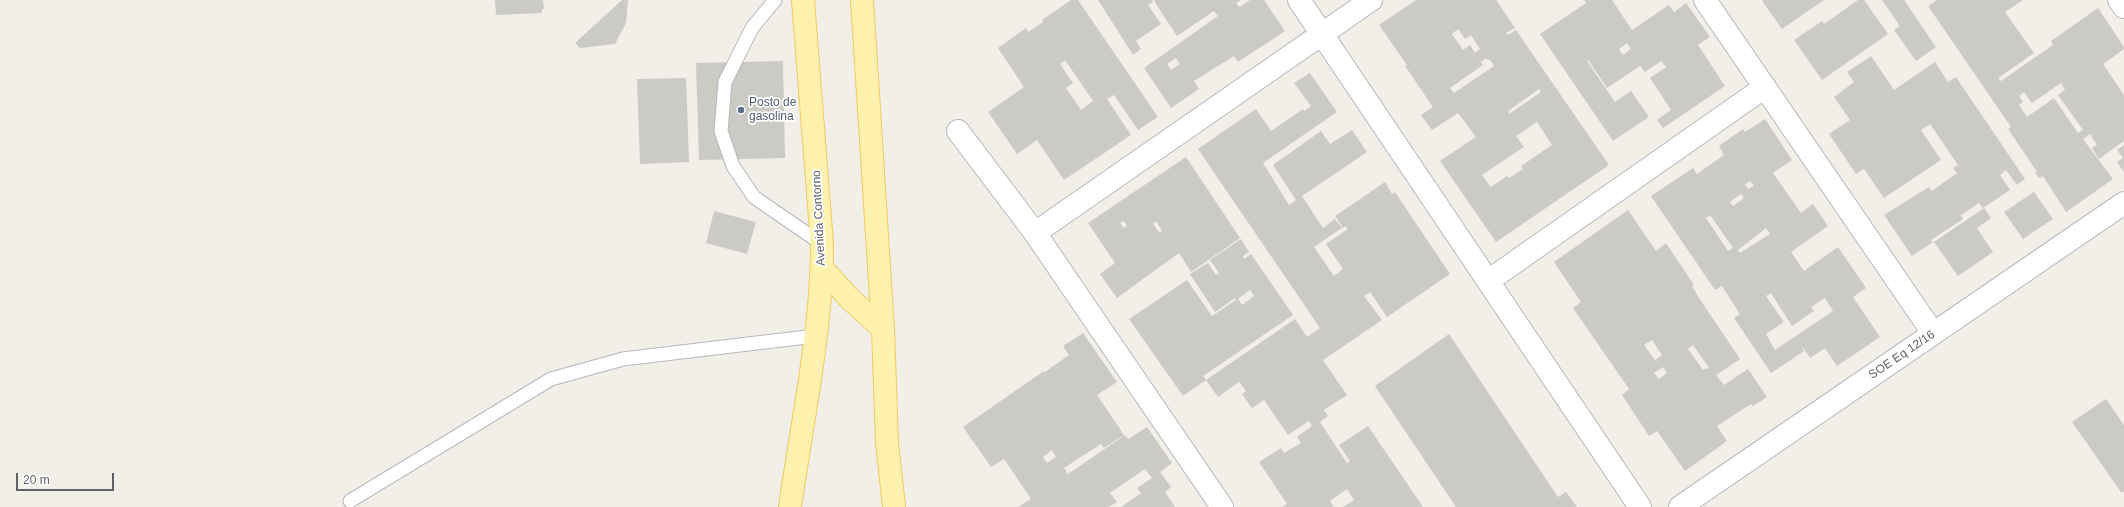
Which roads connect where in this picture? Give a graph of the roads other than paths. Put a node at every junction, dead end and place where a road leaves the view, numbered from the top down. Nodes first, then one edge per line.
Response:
1 (775, 0) edge
2 (804, 0) edge
3 (861, 0) edge
4 (1299, 0) edge
5 (1371, 0) edge
6 (1705, 0) edge
7 (2119, 0) edge
8 (2124, 7) edge
9 (1322, 32) junction
10 (1765, 87) junction
11 (958, 131) dead end
12 (2124, 203) edge
13 (1034, 233) junction
14 (822, 244) junction
15 (822, 268) junction
16 (1488, 281) junction
17 (883, 329) junction
18 (1933, 334) junction
19 (815, 336) junction
20 (350, 501) dead end
21 (790, 507) edge
22 (894, 507) edge
23 (1222, 507) edge
24 (1640, 507) edge
25 (1680, 507) edge

1 - 14 lane
2 - 14 main road, Avenida Contorno
3 - 17 main road
4 - 9 street
5 - 9 street
6 - 10 street
7 - 8 street
9 - 13 street
9 - 16 street
10 - 16 street
10 - 18 street
11 - 13 street
12 - 18 street, SOE Eq 12/16
13 - 23 street
14 - 15 main road, Avenida Contorno
15 - 17 main road
15 - 19 main road, Avenida Contorno
16 - 24 street
17 - 22 main road
18 - 25 street, SOE Eq 12/16
19 - 20 lane
19 - 21 main road, Avenida Contorno

